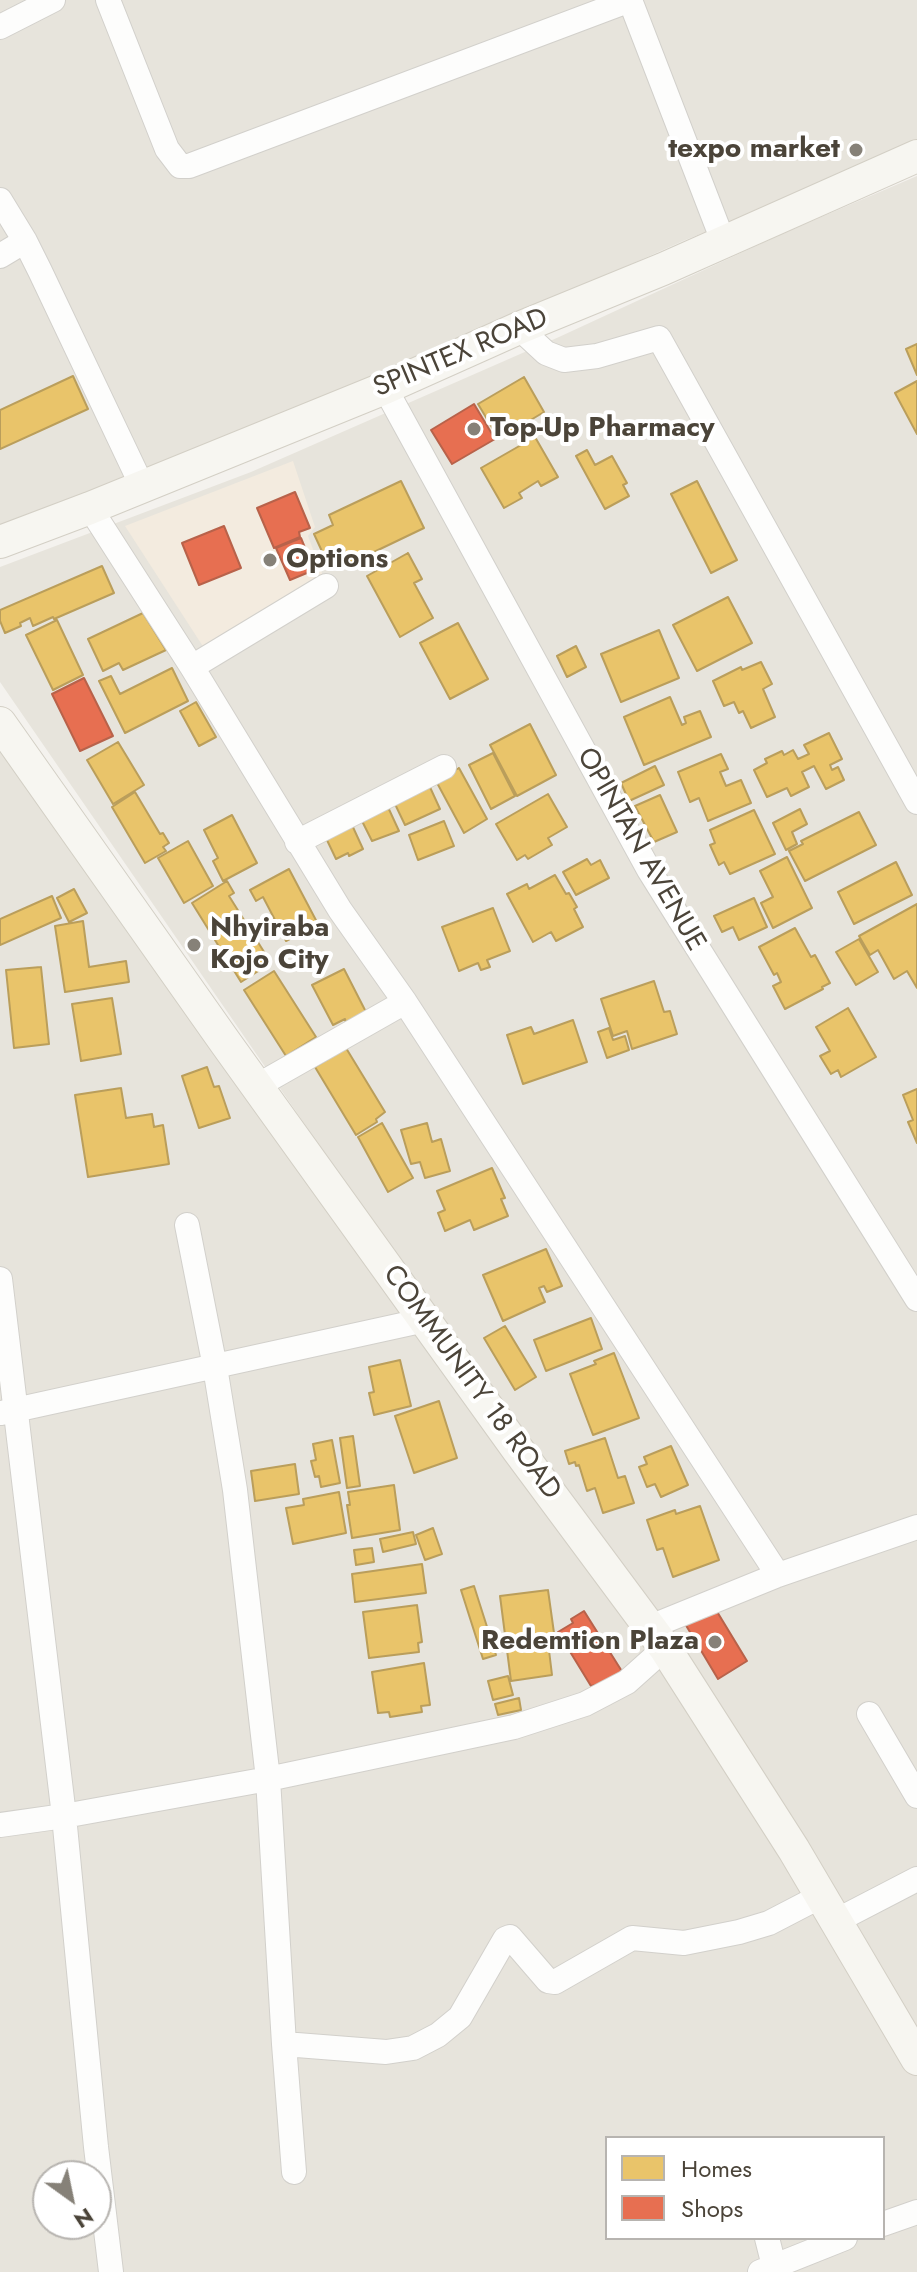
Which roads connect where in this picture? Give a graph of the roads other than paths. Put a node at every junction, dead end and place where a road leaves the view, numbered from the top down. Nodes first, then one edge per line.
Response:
1 (53, 0) edge
2 (108, 0) edge
3 (630, 0) edge
4 (0, 27) edge
5 (917, 156) edge
6 (0, 200) edge
7 (25, 241) junction
8 (723, 241) junction
9 (0, 256) edge
10 (519, 328) junction
11 (385, 388) junction
12 (142, 486) junction
13 (90, 508) junction
14 (0, 542) edge
15 (326, 586) dead end
16 (192, 667) junction
17 (0, 723) edge
18 (444, 767) dead end
19 (917, 802) edge
20 (297, 842) junction
21 (405, 1002) junction
22 (257, 1086) junction
23 (187, 1225) dead end
24 (0, 1279) edge
25 (917, 1299) edge
26 (425, 1320) junction
27 (215, 1367) junction
28 (8, 1411) edge
29 (917, 1527) edge
30 (778, 1575) junction
31 (658, 1638) junction
32 (869, 1714) dead end
33 (268, 1779) junction
34 (917, 1796) edge
35 (64, 1816) junction
36 (0, 1825) edge
37 (917, 1879) edge
38 (828, 1909) junction
39 (284, 2044) junction
40 (917, 2059) edge
41 (294, 2172) dead end
42 (917, 2212) edge
43 (885, 2223) edge
44 (767, 2240) edge
45 (840, 2240) edge
46 (767, 2269) edge
47 (111, 2272) edge

1 - 4 street
2 - 3 street
3 - 8 street
5 - 8 main road, SPINTEX ROAD
6 - 7 street
7 - 9 street
7 - 12 street
8 - 10 main road, SPINTEX ROAD
10 - 11 main road, SPINTEX ROAD
10 - 19 street
11 - 12 main road, SPINTEX ROAD
11 - 25 street, OPINTAN AVENUE
12 - 13 main road, SPINTEX ROAD
13 - 14 main road, SPINTEX ROAD
13 - 16 street
15 - 16 street
16 - 20 street
17 - 22 main road, COMMUNITY 18 ROAD
18 - 20 street
20 - 21 street
21 - 22 street
21 - 30 street
22 - 26 main road, COMMUNITY 18 ROAD
23 - 27 street
24 - 28 street
26 - 27 street
26 - 31 main road, COMMUNITY 18 ROAD
27 - 28 street
27 - 33 street
28 - 35 street
29 - 30 street
30 - 31 street
31 - 33 street
31 - 38 main road, COMMUNITY 18 ROAD
32 - 34 street
33 - 35 street
33 - 39 street
35 - 36 street
35 - 47 street
37 - 38 street
38 - 39 street
38 - 40 main road, COMMUNITY 18 ROAD
39 - 41 street
42 - 43 street
44 - 46 street
45 - 46 street

